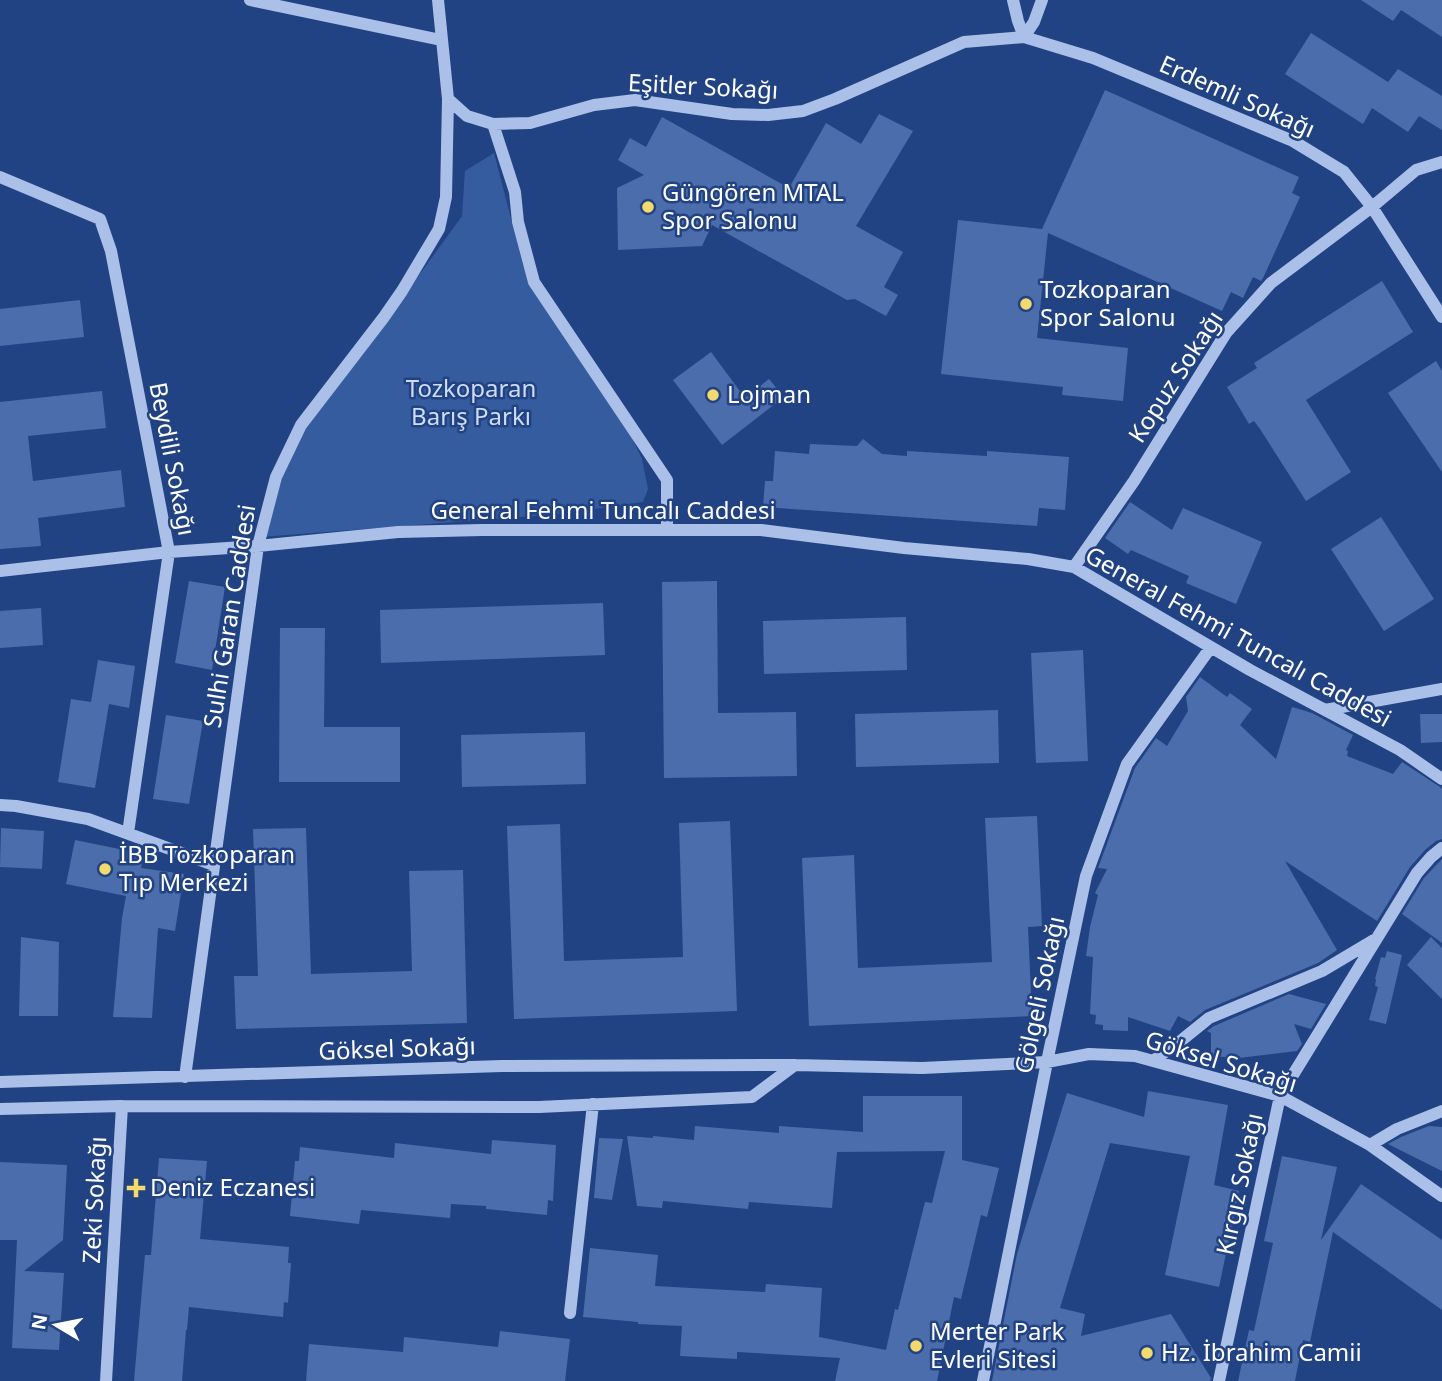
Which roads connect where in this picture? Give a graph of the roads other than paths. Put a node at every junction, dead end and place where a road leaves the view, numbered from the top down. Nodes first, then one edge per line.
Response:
1 (250, 0) edge
2 (438, 0) edge
3 (1013, 0) edge
4 (1042, 0) edge
5 (1024, 37) junction
6 (441, 40) junction
7 (448, 99) junction
8 (493, 124) junction
9 (1442, 162) edge
10 (0, 177) edge
11 (1372, 207) junction
12 (1442, 317) edge
13 (667, 529) junction
14 (258, 545) junction
15 (169, 552) junction
16 (1074, 568) junction
17 (0, 571) edge
18 (1211, 647) junction
19 (1442, 689) edge
20 (1325, 710) junction
21 (1442, 779) edge
22 (0, 805) edge
23 (128, 833) junction
24 (1442, 848) edge
25 (214, 865) junction
26 (1377, 938) junction
27 (1153, 1061) junction
28 (1047, 1062) junction
29 (795, 1065) junction
30 (185, 1077) junction
31 (0, 1082) edge
32 (1280, 1096) junction
33 (593, 1104) junction
34 (122, 1106) junction
35 (0, 1109) edge
36 (1442, 1111) edge
37 (1370, 1145) junction
38 (1442, 1196) edge
39 (570, 1312) dead end
40 (106, 1381) edge
41 (984, 1381) edge
42 (1219, 1381) edge

1 - 6 street
2 - 6 street, Sulhi Garan Caddesi
3 - 5 street
4 - 5 street
5 - 8 street, Eşitler Sokağı
5 - 11 street, Erdemli Sokağı
6 - 7 street, Sulhi Garan Caddesi
7 - 8 street, Eşitler Sokağı
7 - 14 street, Sulhi Garan Caddesi
8 - 13 street
9 - 11 street, Kopuz Sokağı
10 - 15 street, Beydili Sokağı
11 - 12 street, Erdemli Sokağı
11 - 16 street, Kopuz Sokağı
13 - 14 street, General Fehmi Tuncalı Caddesi
13 - 16 street, General Fehmi Tuncalı Caddesi
14 - 15 street, General Fehmi Tuncalı Caddesi
14 - 25 street, Sulhi Garan Caddesi
15 - 17 street, General Fehmi Tuncalı Caddesi
15 - 23 street, Beydili Sokağı
16 - 18 street, General Fehmi Tuncalı Caddesi
18 - 20 street, General Fehmi Tuncalı Caddesi
18 - 28 street, Gölgeli Sokağı
19 - 20 street
20 - 21 street, General Fehmi Tuncalı Caddesi
22 - 23 street
23 - 25 street
24 - 26 street, Kırgız Sokağı
25 - 30 street, Sulhi Garan Caddesi
26 - 27 street, Kırgız Sokağı
26 - 32 street, Kırgız Sokağı
27 - 28 street, Göksel Sokağı
27 - 32 street, Göksel Sokağı
28 - 29 street, Göksel Sokağı
28 - 41 street, Gölgeli Sokağı
29 - 30 street, Göksel Sokağı
29 - 33 street
30 - 31 street, Göksel Sokağı
32 - 37 street, Göksel Sokağı
32 - 42 street, Kırgız Sokağı
33 - 34 street
33 - 39 street
34 - 35 street
34 - 40 street, Zeki Sokağı
36 - 37 street
37 - 38 street, Göksel Sokağı

